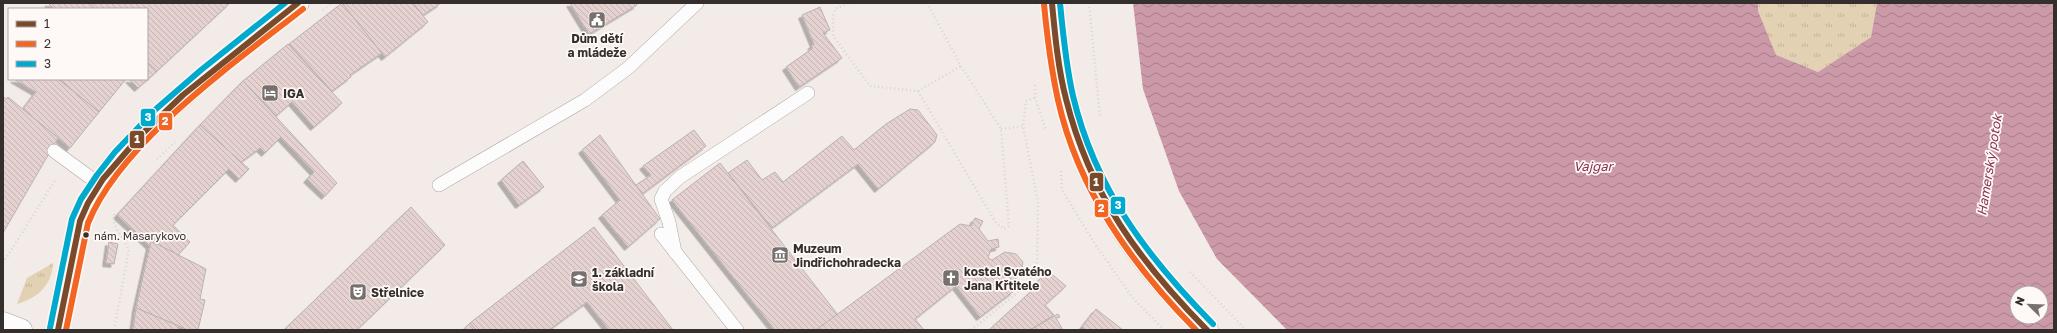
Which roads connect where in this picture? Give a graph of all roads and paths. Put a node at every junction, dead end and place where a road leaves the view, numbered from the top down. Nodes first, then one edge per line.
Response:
1 (298, 3) edge
2 (697, 3) edge
3 (848, 3) edge
4 (926, 3) edge
5 (1052, 3) edge
6 (1088, 3) edge
7 (206, 25) dead end
8 (209, 28) dead end
9 (961, 66) junction
10 (918, 91) junction
11 (808, 93) dead end
12 (1036, 97) dead end
13 (1101, 121) dead end
14 (1023, 126) junction
15 (1001, 129) junction
16 (54, 151) dead end
17 (67, 160) junction
18 (99, 184) junction
19 (439, 185) dead end
20 (116, 209) dead end
21 (661, 234) dead end
22 (675, 252) junction
23 (3, 263) edge
24 (1188, 270) dead end
25 (3, 323) edge
26 (21, 330) edge
27 (58, 330) edge
28 (114, 330) edge
29 (737, 330) edge
30 (971, 330) edge
31 (1207, 330) edge
32 (1246, 330) edge

1 - 18 street
2 - 19 lane
3 - 10 path
4 - 9 path
5 - 31 street
6 - 13 path
7 - 8 path
9 - 10 path
9 - 15 path
10 - 15 path
11 - 22 lane
12 - 14 path
14 - 15 path
14 - 30 path
16 - 17 lane
17 - 18 lane
17 - 23 path
18 - 27 street
20 - 28 path
21 - 22 lane
22 - 29 lane
24 - 32 path
25 - 26 street

